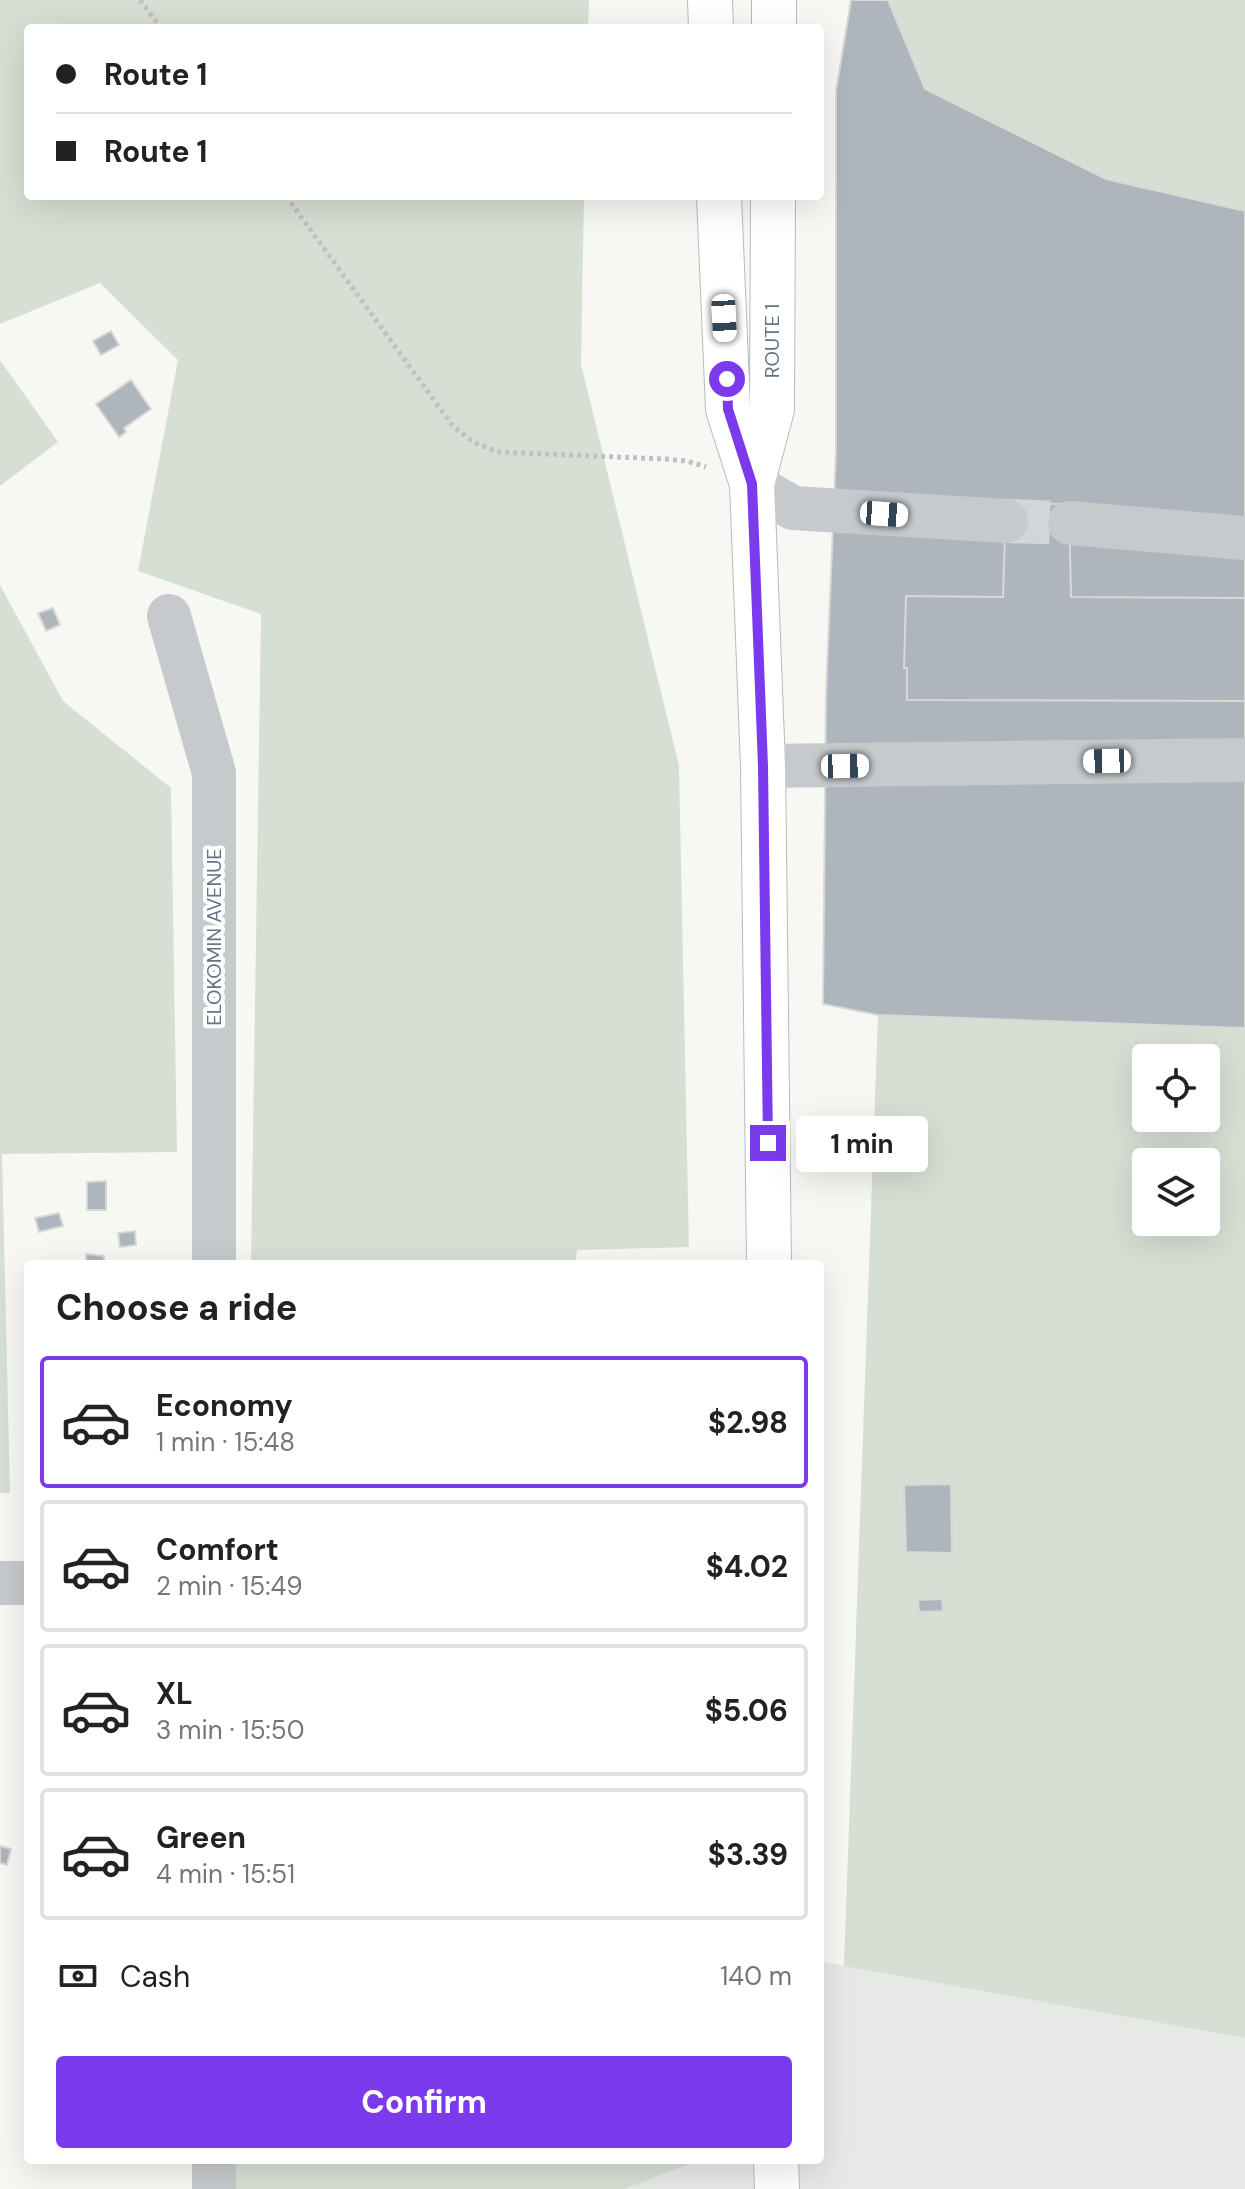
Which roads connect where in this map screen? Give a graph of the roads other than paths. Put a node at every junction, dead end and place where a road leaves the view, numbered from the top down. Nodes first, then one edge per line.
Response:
1 (710, 0) edge
2 (774, 0) edge
3 (711, 24) edge
4 (774, 24) edge
5 (719, 200) edge
6 (773, 200) edge
7 (752, 484) junction
8 (1006, 521) tunnel mouth
9 (1070, 523) tunnel mouth
10 (1245, 538) edge
11 (169, 616) dead end
12 (1245, 760) edge
13 (763, 766) junction
14 (214, 1260) edge
15 (769, 1260) edge
16 (0, 1583) edge
17 (24, 1583) edge
18 (214, 2164) edge
19 (776, 2164) edge
20 (214, 2189) edge
21 (777, 2189) edge

1 - 3 main road
2 - 4 main road
5 - 7 main road, ROUTE 1
6 - 7 main road, ROUTE 1
7 - 8 street
7 - 13 main road, ROUTE 1
9 - 10 street
11 - 14 street, ELOKOMIN AVENUE
12 - 13 street
13 - 15 main road, ROUTE 1
16 - 17 street
18 - 20 street
19 - 21 main road

